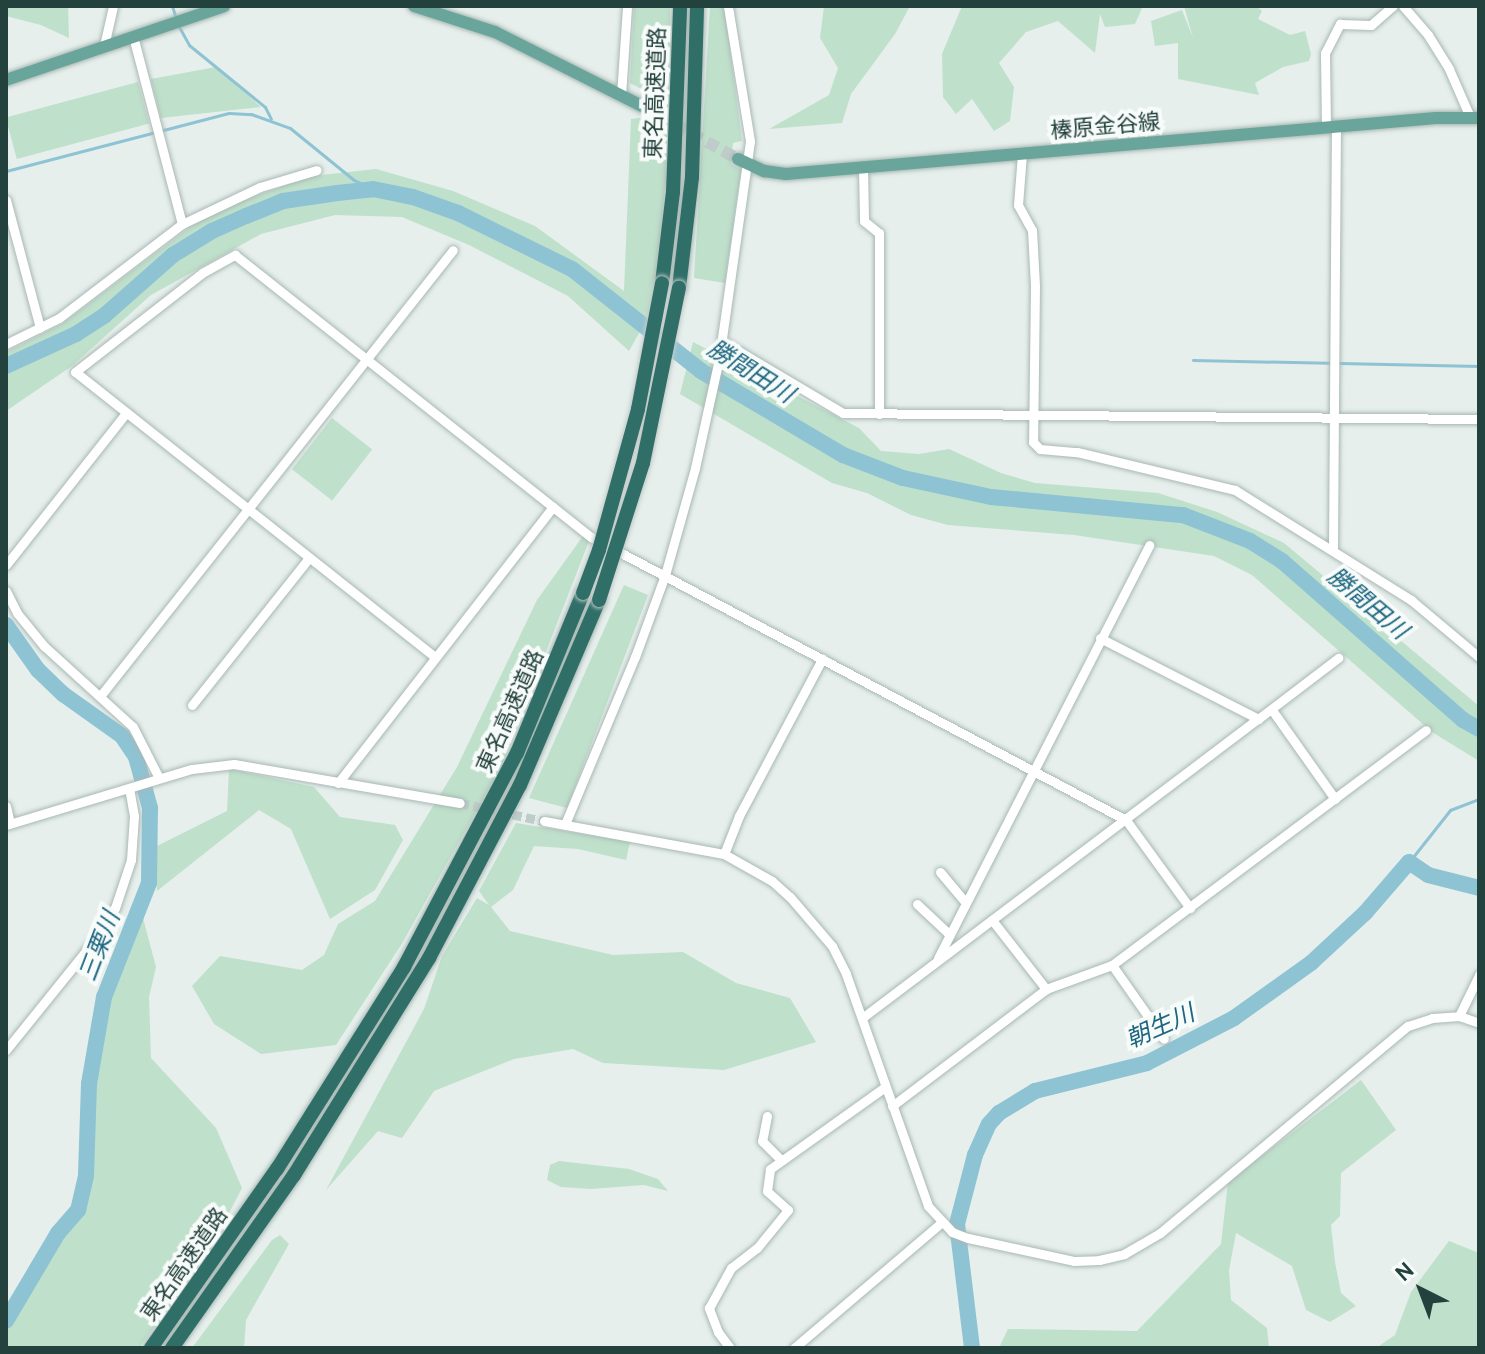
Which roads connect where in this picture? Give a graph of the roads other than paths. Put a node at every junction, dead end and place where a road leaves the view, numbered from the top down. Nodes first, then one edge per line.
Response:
1 (113, 6) edge
2 (224, 6) edge
3 (414, 6) edge
4 (627, 6) edge
5 (680, 6) edge
6 (697, 6) edge
7 (728, 6) edge
8 (1393, 6) edge
9 (1403, 6) edge
10 (133, 36) junction
11 (104, 46) junction
12 (6, 80) edge
13 (621, 95) junction
14 (644, 107) tunnel mouth
15 (1474, 118) edge
16 (1331, 127) junction
17 (1022, 154) junction
18 (744, 161) junction
19 (863, 167) junction
20 (317, 170) dead end
21 (6, 200) edge
22 (182, 224) junction
23 (453, 250) dead end
24 (40, 328) junction
25 (723, 342) junction
26 (6, 344) edge
27 (366, 360) junction
28 (126, 413) junction
29 (879, 414) junction
30 (1033, 415) junction
31 (1335, 417) junction
32 (1479, 419) edge
33 (553, 507) junction
34 (247, 509) junction
35 (1149, 545) dead end
36 (1333, 549) junction
37 (309, 558) junction
38 (6, 565) edge
39 (665, 575) junction
40 (6, 591) edge
41 (1100, 638) junction
42 (435, 657) junction
43 (1479, 657) edge
44 (1338, 658) dead end
45 (822, 659) junction
46 (101, 695) junction
47 (192, 705) dead end
48 (1272, 710) junction
49 (1258, 719) junction
50 (1426, 730) dead end
51 (1034, 768) junction
52 (159, 778) junction
53 (338, 783) junction
54 (129, 788) junction
55 (1335, 799) junction
56 (460, 803) tunnel mouth
57 (6, 806) edge
58 (1126, 820) junction
59 (544, 821) tunnel mouth
60 (565, 824) junction
61 (8, 825) edge
62 (724, 854) junction
63 (940, 872) dead end
64 (964, 901) junction
65 (917, 904) dead end
66 (1190, 908) junction
67 (992, 920) junction
68 (948, 933) junction
69 (936, 961) junction
70 (1112, 965) junction
71 (1479, 975) edge
72 (1046, 989) junction
73 (1459, 1016) junction
74 (862, 1018) junction
75 (1479, 1023) edge
76 (10, 1037) edge
77 (1164, 1039) dead end
78 (6, 1050) edge
79 (885, 1087) junction
80 (892, 1106) junction
81 (767, 1116) dead end
82 (780, 1159) junction
83 (941, 1223) junction
84 (151, 1348) edge
85 (172, 1348) edge
86 (730, 1348) edge
87 (794, 1348) edge

1 - 11 street
2 - 10 main road
3 - 13 main road
4 - 13 street
5 - 84 highway, 東名高速道路, bridge
6 - 85 highway, 東名高速道路, bridge
7 - 18 street
8 - 16 street
9 - 15 street
10 - 11 main road
10 - 22 street
11 - 12 main road
13 - 14 main road
15 - 16 main road, 榛原金谷線
16 - 17 main road, 榛原金谷線
16 - 31 street
17 - 19 main road, 榛原金谷線
17 - 30 street
18 - 19 main road, 榛原金谷線
18 - 25 street
19 - 29 street
20 - 22 street
21 - 24 street
22 - 24 street
23 - 27 street
24 - 26 street
25 - 29 street
25 - 39 street
27 - 28 street
27 - 33 street
27 - 34 street
28 - 34 street
28 - 38 street
29 - 30 street
30 - 31 street
30 - 36 street
31 - 32 street
31 - 36 street
33 - 39 street
33 - 42 street
34 - 37 street
34 - 46 street
35 - 41 street
36 - 43 street
37 - 42 street
37 - 47 street
39 - 45 street
39 - 60 street
40 - 46 street
41 - 49 street
41 - 51 street
42 - 53 street
44 - 48 street
45 - 51 street
45 - 62 street
46 - 52 street
48 - 49 street
48 - 55 street
49 - 58 street
50 - 55 street
51 - 58 street
51 - 64 street
52 - 53 street
52 - 54 street
53 - 56 street
54 - 61 street
54 - 76 street
55 - 66 street
57 - 61 street
58 - 66 street
58 - 67 street
59 - 60 street
60 - 62 street
62 - 74 street
63 - 64 street
64 - 68 street
65 - 68 street
66 - 70 street
67 - 69 street
67 - 72 street
68 - 69 street
69 - 74 street
70 - 72 street
70 - 77 street
71 - 73 street
72 - 80 street
73 - 75 street
73 - 83 street
74 - 79 street
76 - 78 street
79 - 80 street
79 - 82 street
80 - 83 street
81 - 82 street
82 - 86 street
83 - 87 street

